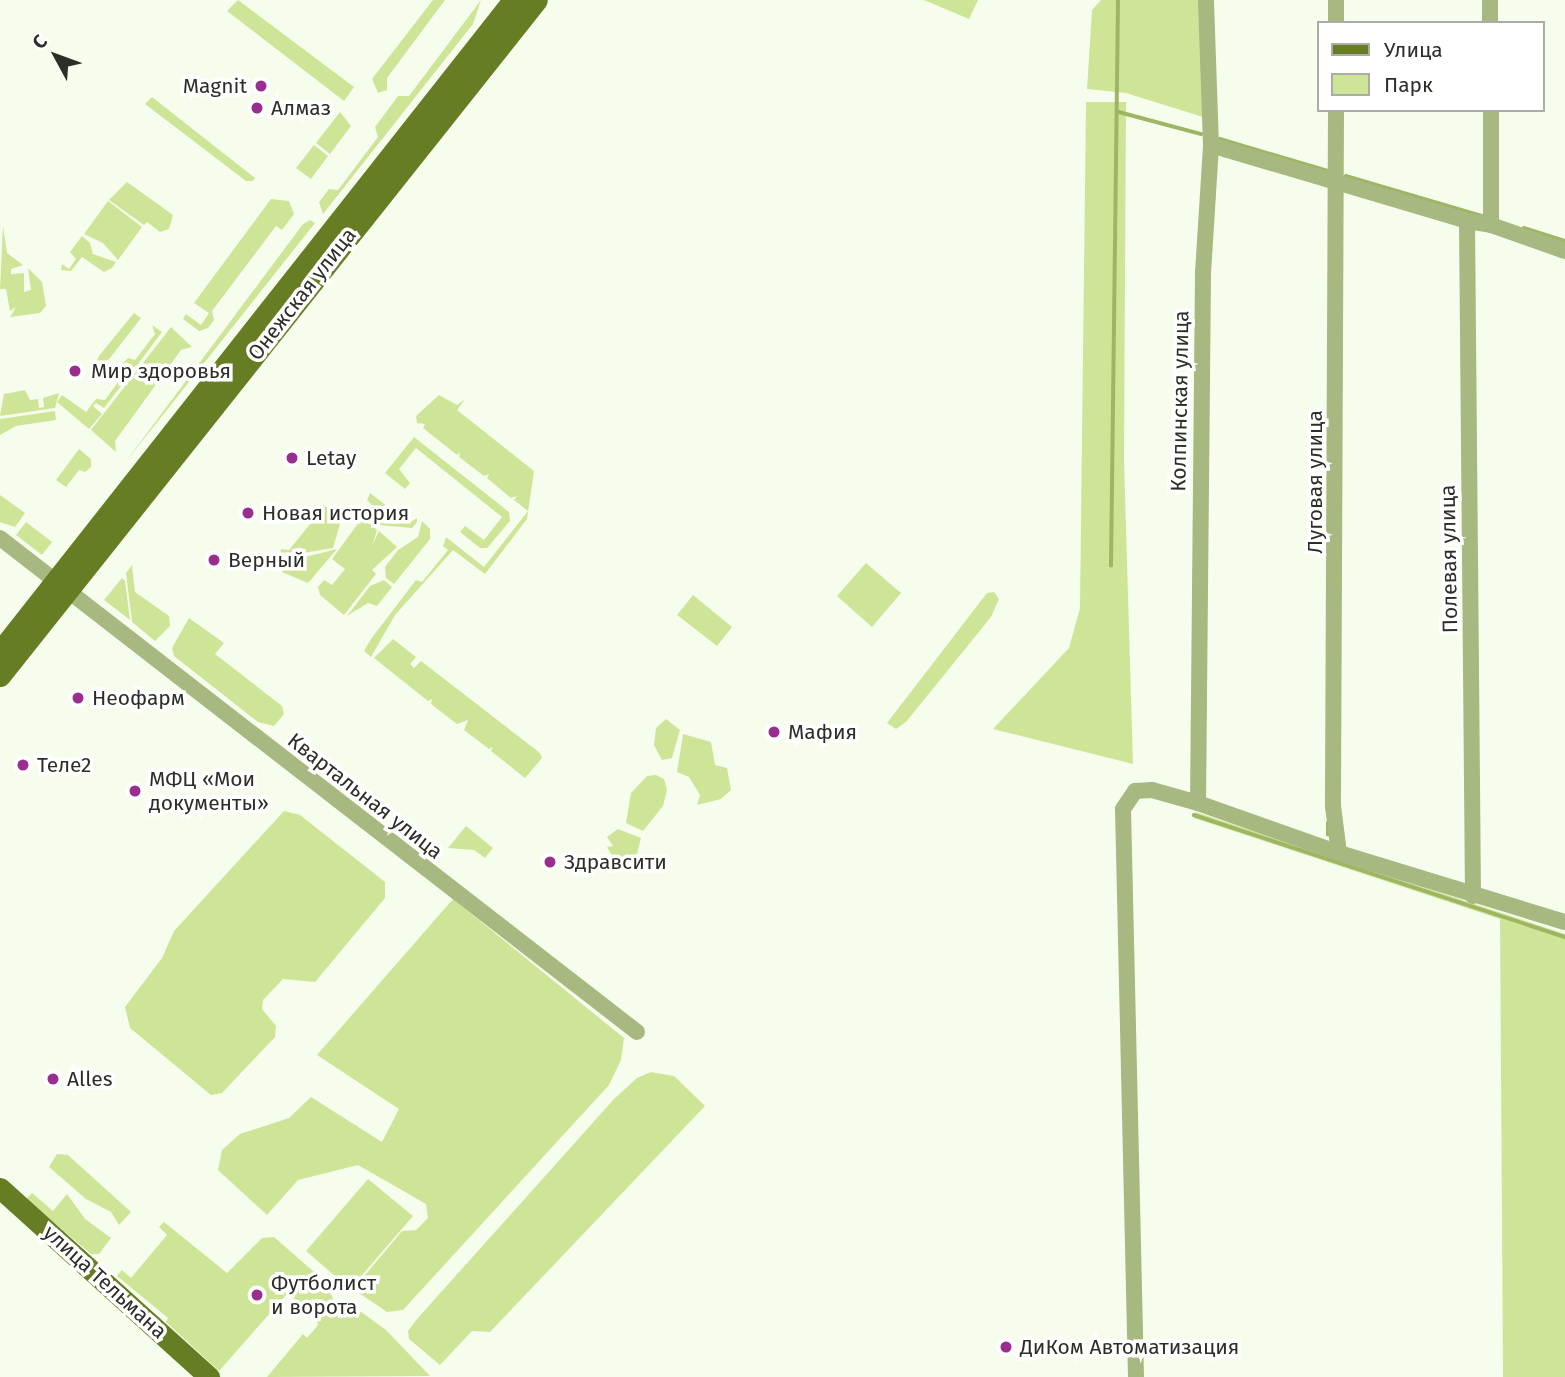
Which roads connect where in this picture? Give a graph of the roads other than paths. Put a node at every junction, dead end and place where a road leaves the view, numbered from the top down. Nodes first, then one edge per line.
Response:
1 (513, 0) edge
2 (537, 0) edge
3 (1206, 0) edge
4 (1336, 0) edge
5 (1490, 0) edge
6 (1336, 21) edge
7 (1490, 21) edge
8 (1336, 112) edge
9 (1491, 112) edge
10 (1211, 145) junction
11 (1338, 181) junction
12 (1467, 221) junction
13 (1491, 225) junction
14 (1565, 251) edge
15 (0, 538) edge
16 (62, 584) junction
17 (0, 651) edge
18 (0, 676) edge
19 (1198, 803) junction
20 (1339, 853) junction
21 (1473, 896) junction
22 (1565, 922) edge
23 (637, 1032) dead end
24 (0, 1188) edge
25 (209, 1377) edge
26 (1136, 1377) edge

1 - 16 main road, Онежская улица
2 - 16 main road, Онежская улица
3 - 10 street, Колпинская улица
4 - 6 street
5 - 7 street
8 - 11 street, Луговая улица
9 - 13 street
10 - 11 street
10 - 19 street, Колпинская улица
11 - 12 street
11 - 20 street, Луговая улица
12 - 13 street
12 - 21 street, Полевая улица
13 - 14 street
15 - 16 street, Квартальная улица
16 - 17 main road
16 - 18 main road
16 - 23 street, Квартальная улица
19 - 20 street
19 - 26 street
20 - 21 street
21 - 22 street
24 - 25 main road, улица Тельмана

